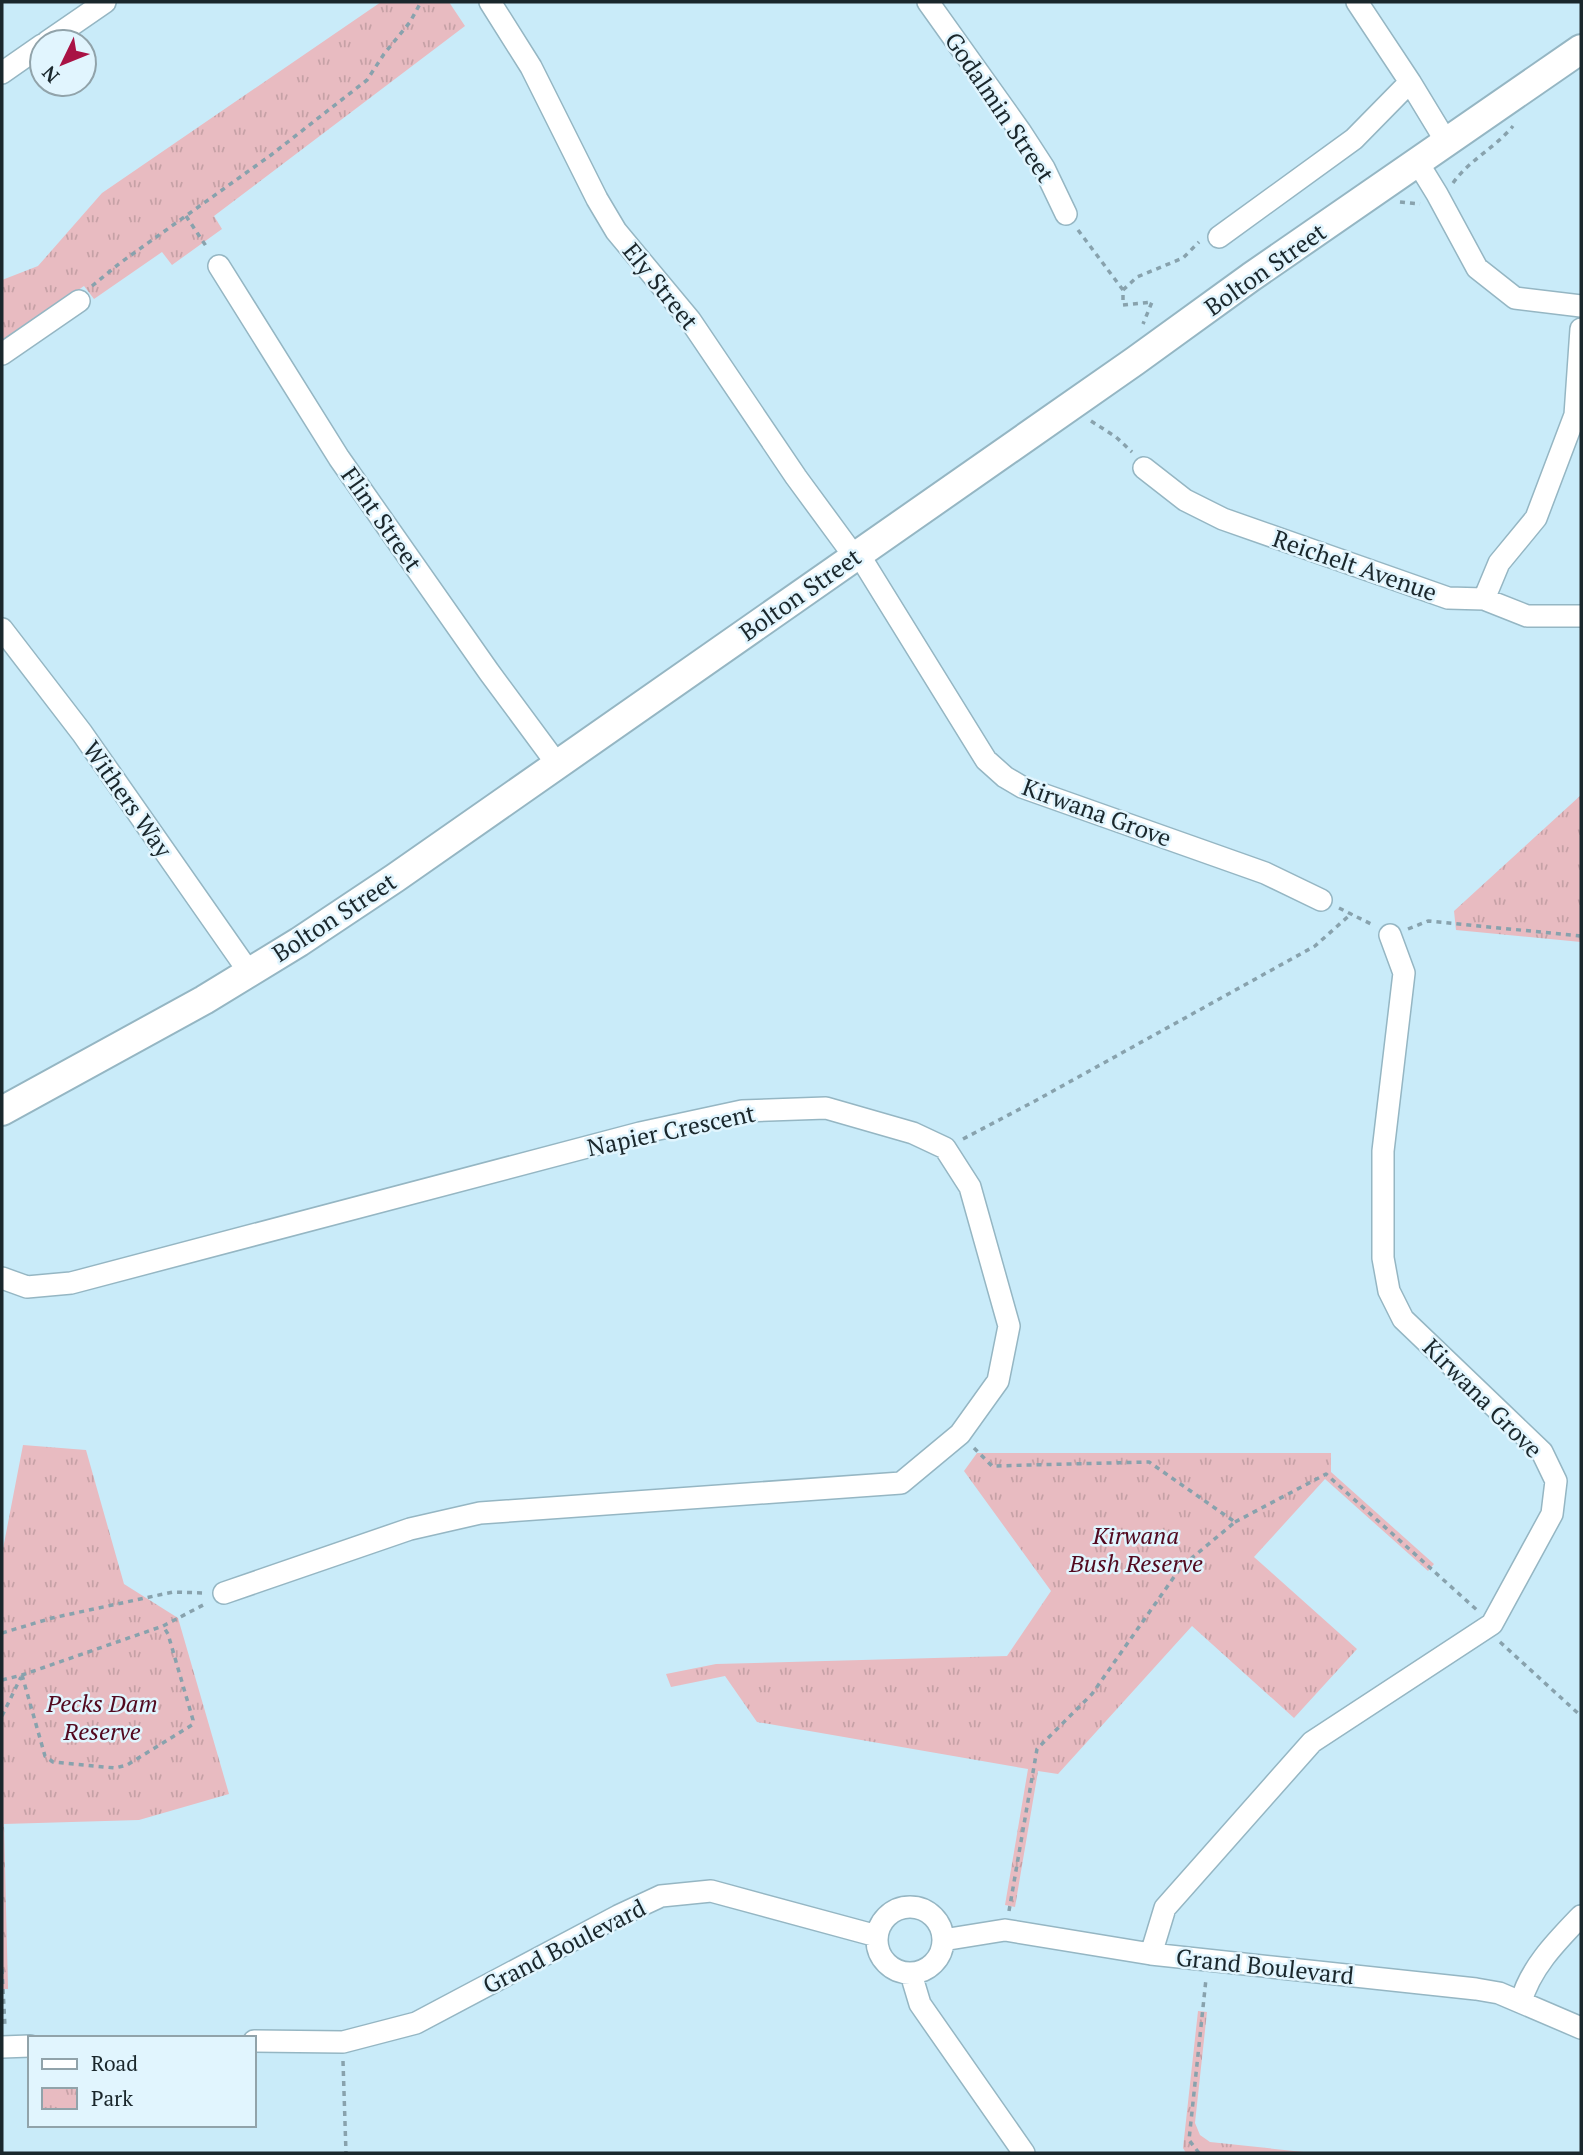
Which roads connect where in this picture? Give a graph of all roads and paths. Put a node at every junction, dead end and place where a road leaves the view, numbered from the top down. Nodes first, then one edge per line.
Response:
1 (105, 2) edge
2 (421, 2) edge
3 (490, 2) edge
4 (928, 2) edge
5 (1357, 2) edge
6 (67, 28) edge
7 (1581, 50) edge
8 (28, 55) edge
9 (2, 73) edge
10 (1410, 82) junction
11 (1515, 124) dead end
12 (1447, 143) junction
13 (1418, 163) junction
14 (1437, 194) junction
15 (1395, 204) dead end
16 (1066, 215) joint
17 (186, 216) junction
18 (1219, 237) joint
19 (219, 266) joint
20 (1123, 290) junction
21 (79, 301) joint
22 (1581, 306) edge
23 (1581, 328) edge
24 (2, 354) edge
25 (1135, 360) junction
26 (1070, 404) junction
27 (1144, 468) joint
28 (856, 555) junction
29 (1484, 599) junction
30 (1581, 616) edge
31 (2, 629) edge
32 (557, 764) junction
33 (1321, 900) joint
34 (1353, 913) junction
35 (1390, 935) junction
36 (1581, 936) edge
37 (249, 972) junction
38 (2, 1111) edge
39 (945, 1147) junction
40 (2, 1278) edge
41 (960, 1434) junction
42 (1235, 1522) junction
43 (224, 1593) junction
44 (1492, 1624) junction
45 (163, 1626) junction
46 (2, 1633) edge
47 (22, 1675) junction
48 (2, 1680) edge
49 (2, 1716) edge
50 (1581, 1716) edge
51 (1581, 1916) edge
52 (1005, 1930) junction
53 (877, 1936) junction
54 (943, 1940) junction
55 (1151, 1954) junction
56 (1208, 1960) junction
57 (2, 1969) edge
58 (911, 1974) junction
59 (1521, 2002) junction
60 (1581, 2028) edge
61 (256, 2041) edge
62 (342, 2042) junction
63 (28, 2046) edge
64 (4, 2047) edge
65 (346, 2153) edge
66 (1024, 2153) edge
67 (1199, 2153) edge

1 - 6 street
2 - 17 path
3 - 28 street, Ely Street
4 - 16 street, Godalmin Street
5 - 10 street
7 - 12 main road, Bolton Street
8 - 9 street
10 - 12 street
10 - 18 street
11 - 14 path
12 - 13 main road, Bolton Street
13 - 14 street
13 - 25 main road, Bolton Street
14 - 15 path
14 - 22 street
16 - 20 path
17 - 19 path
17 - 21 path
18 - 20 path
19 - 32 street, Flint Street
20 - 25 path
21 - 24 street
23 - 29 street
25 - 26 main road, Bolton Street
26 - 27 path
26 - 28 main road, Bolton Street
27 - 29 street, Reichelt Avenue
28 - 32 main road, Bolton Street
28 - 33 street, Kirwana Grove
29 - 30 street, Reichelt Avenue
31 - 37 street, Withers Way
32 - 37 main road, Bolton Street
33 - 34 path
34 - 35 path
34 - 39 path
35 - 36 path
35 - 44 street, Kirwana Grove
37 - 38 main road, Bolton Street
39 - 40 street, Napier Crescent
39 - 41 street
41 - 42 path
41 - 43 street
42 - 44 path
42 - 52 path
43 - 45 path
43 - 46 path
44 - 50 path
44 - 55 street, Kirwana Grove
45 - 47 path
45 - 47 path
47 - 48 path
47 - 49 path
51 - 59 street
52 - 54 street, Grand Boulevard
52 - 55 street, Grand Boulevard
53 - 54 street
53 - 58 street
53 - 62 street, Grand Boulevard
54 - 58 street
55 - 56 street, Grand Boulevard
56 - 59 street, Grand Boulevard
56 - 67 path
57 - 64 path
58 - 66 street
59 - 60 street, Grand Boulevard
61 - 62 street, Grand Boulevard
62 - 65 path
63 - 64 street

